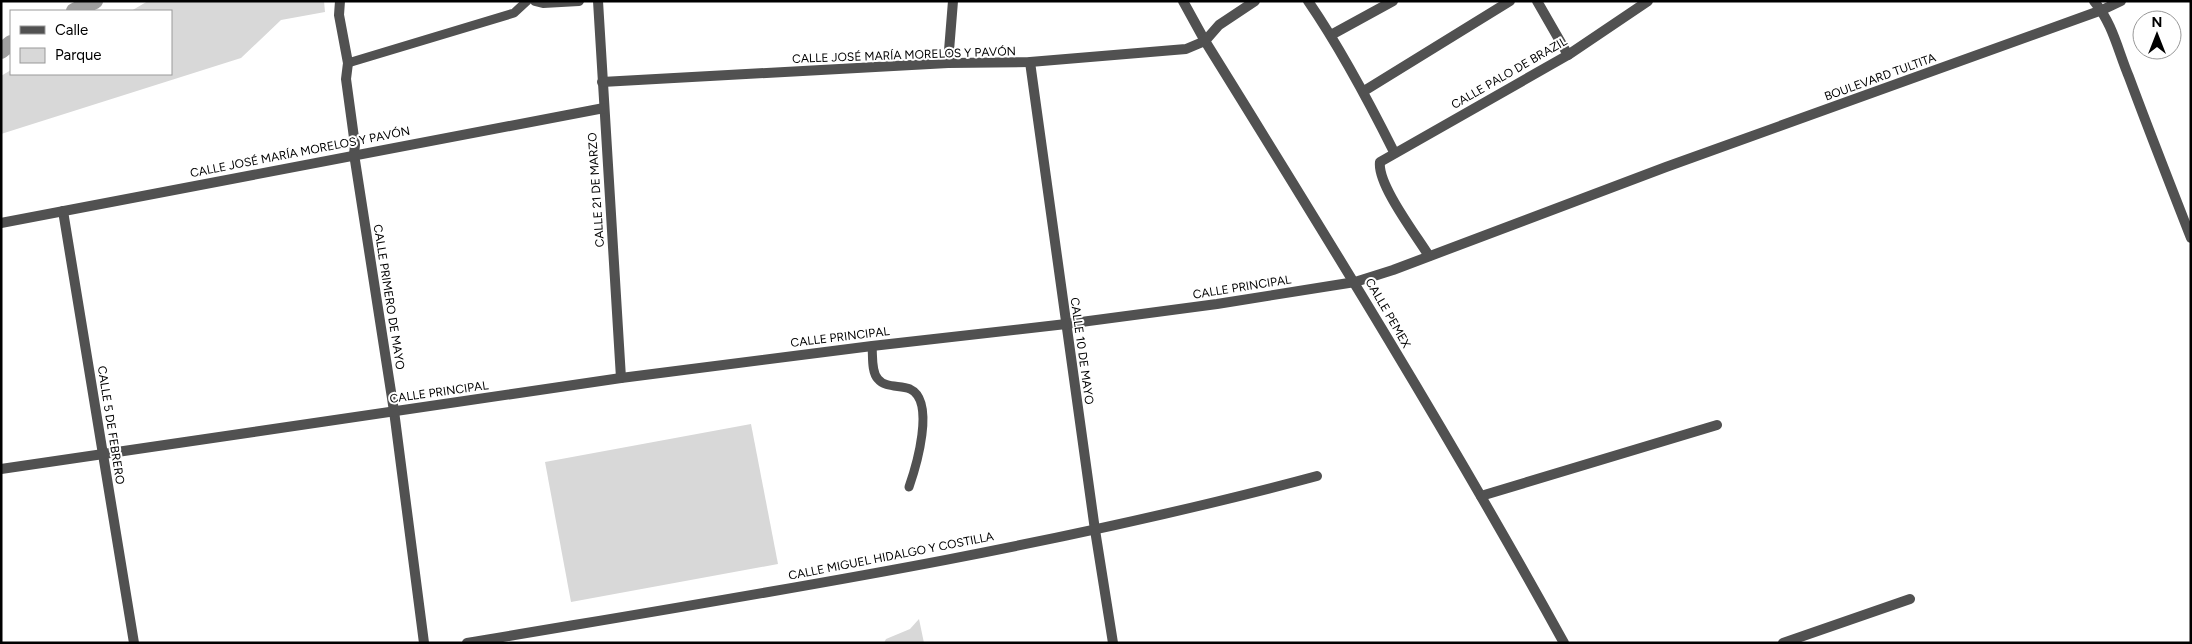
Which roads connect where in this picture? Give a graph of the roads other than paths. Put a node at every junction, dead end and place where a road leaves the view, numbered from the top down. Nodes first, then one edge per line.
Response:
1 (340, 1) edge
2 (527, 1) edge
3 (535, 1) edge
4 (579, 1) edge
5 (598, 1) edge
6 (952, 1) edge
7 (1183, 1) edge
8 (1256, 1) edge
9 (1308, 1) edge
10 (1393, 1) edge
11 (1510, 1) edge
12 (1537, 1) edge
13 (1648, 1) edge
14 (2094, 1) edge
15 (2121, 1) edge
16 (2102, 10) junction
17 (1331, 35) junction
18 (1204, 40) junction
19 (1568, 55) junction
20 (1030, 62) junction
21 (348, 63) junction
22 (948, 63) junction
23 (602, 82) junction
24 (1364, 91) junction
25 (604, 108) junction
26 (1394, 152) junction
27 (354, 154) junction
28 (1666, 167) joint
29 (63, 211) junction
30 (1, 223) edge
31 (2191, 238) edge
32 (1429, 256) junction
33 (1355, 282) junction
34 (1066, 324) junction
35 (872, 346) junction
36 (621, 378) junction
37 (394, 411) junction
38 (1717, 425) dead end
39 (103, 455) junction
40 (1, 468) edge
41 (1317, 476) dead end
42 (909, 487) dead end
43 (1482, 496) junction
44 (1094, 530) junction
45 (1910, 599) dead end
46 (134, 643) edge
47 (424, 643) edge
48 (467, 643) edge
49 (1113, 643) edge
50 (1564, 643) edge
51 (1783, 643) edge

1 - 21 street, CALLE PRIMERO DE MAYO
2 - 21 lane
3 - 4 street
5 - 23 street, CALLE 21 DE MARZO
6 - 22 street
7 - 18 street, CALLE PEMEX
8 - 18 street
9 - 17 street
10 - 17 street
11 - 24 street
12 - 19 street
13 - 19 street, CALLE PALO DE BRAZIL
14 - 16 street
15 - 16 street, BOULEVARD TULTITA
16 - 28 street, BOULEVARD TULTITA
16 - 31 street
17 - 24 street
18 - 20 street, CALLE JOSÉ MARÍA MORELOS Y PAVÓN
18 - 33 street, CALLE PEMEX
19 - 26 street, CALLE PALO DE BRAZIL
20 - 22 street, CALLE JOSÉ MARÍA MORELOS Y PAVÓN
20 - 34 street, CALLE 10 DE MAYO
21 - 27 street, CALLE PRIMERO DE MAYO
22 - 23 street, CALLE JOSÉ MARÍA MORELOS Y PAVÓN
23 - 25 street, CALLE 21 DE MARZO
24 - 26 street
25 - 27 street, CALLE JOSÉ MARÍA MORELOS Y PAVÓN
25 - 36 street, CALLE 21 DE MARZO
26 - 32 street, CALLE PALO DE BRAZIL
27 - 29 street, CALLE JOSÉ MARÍA MORELOS Y PAVÓN
27 - 37 street, CALLE PRIMERO DE MAYO
28 - 32 street, CALLE PRINCIPAL
29 - 30 street, CALLE JOSÉ MARÍA MORELOS Y PAVÓN
29 - 39 street, CALLE 5 DE FEBRERO
32 - 33 street, CALLE PRINCIPAL
33 - 34 street, CALLE PRINCIPAL
33 - 43 street, CALLE PEMEX
34 - 35 street, CALLE PRINCIPAL
34 - 44 street, CALLE 10 DE MAYO
35 - 36 street, CALLE PRINCIPAL
35 - 42 lane
36 - 37 street, CALLE PRINCIPAL
37 - 39 street, CALLE PRINCIPAL
37 - 47 street, CALLE PRIMERO DE MAYO
38 - 43 street
39 - 40 street, CALLE PRINCIPAL
39 - 46 street, CALLE 5 DE FEBRERO
41 - 44 street, CALLE MIGUEL HIDALGO Y COSTILLA
43 - 50 street, CALLE PEMEX
44 - 48 street, CALLE MIGUEL HIDALGO Y COSTILLA
44 - 49 street, CALLE 10 DE MAYO
45 - 51 street

